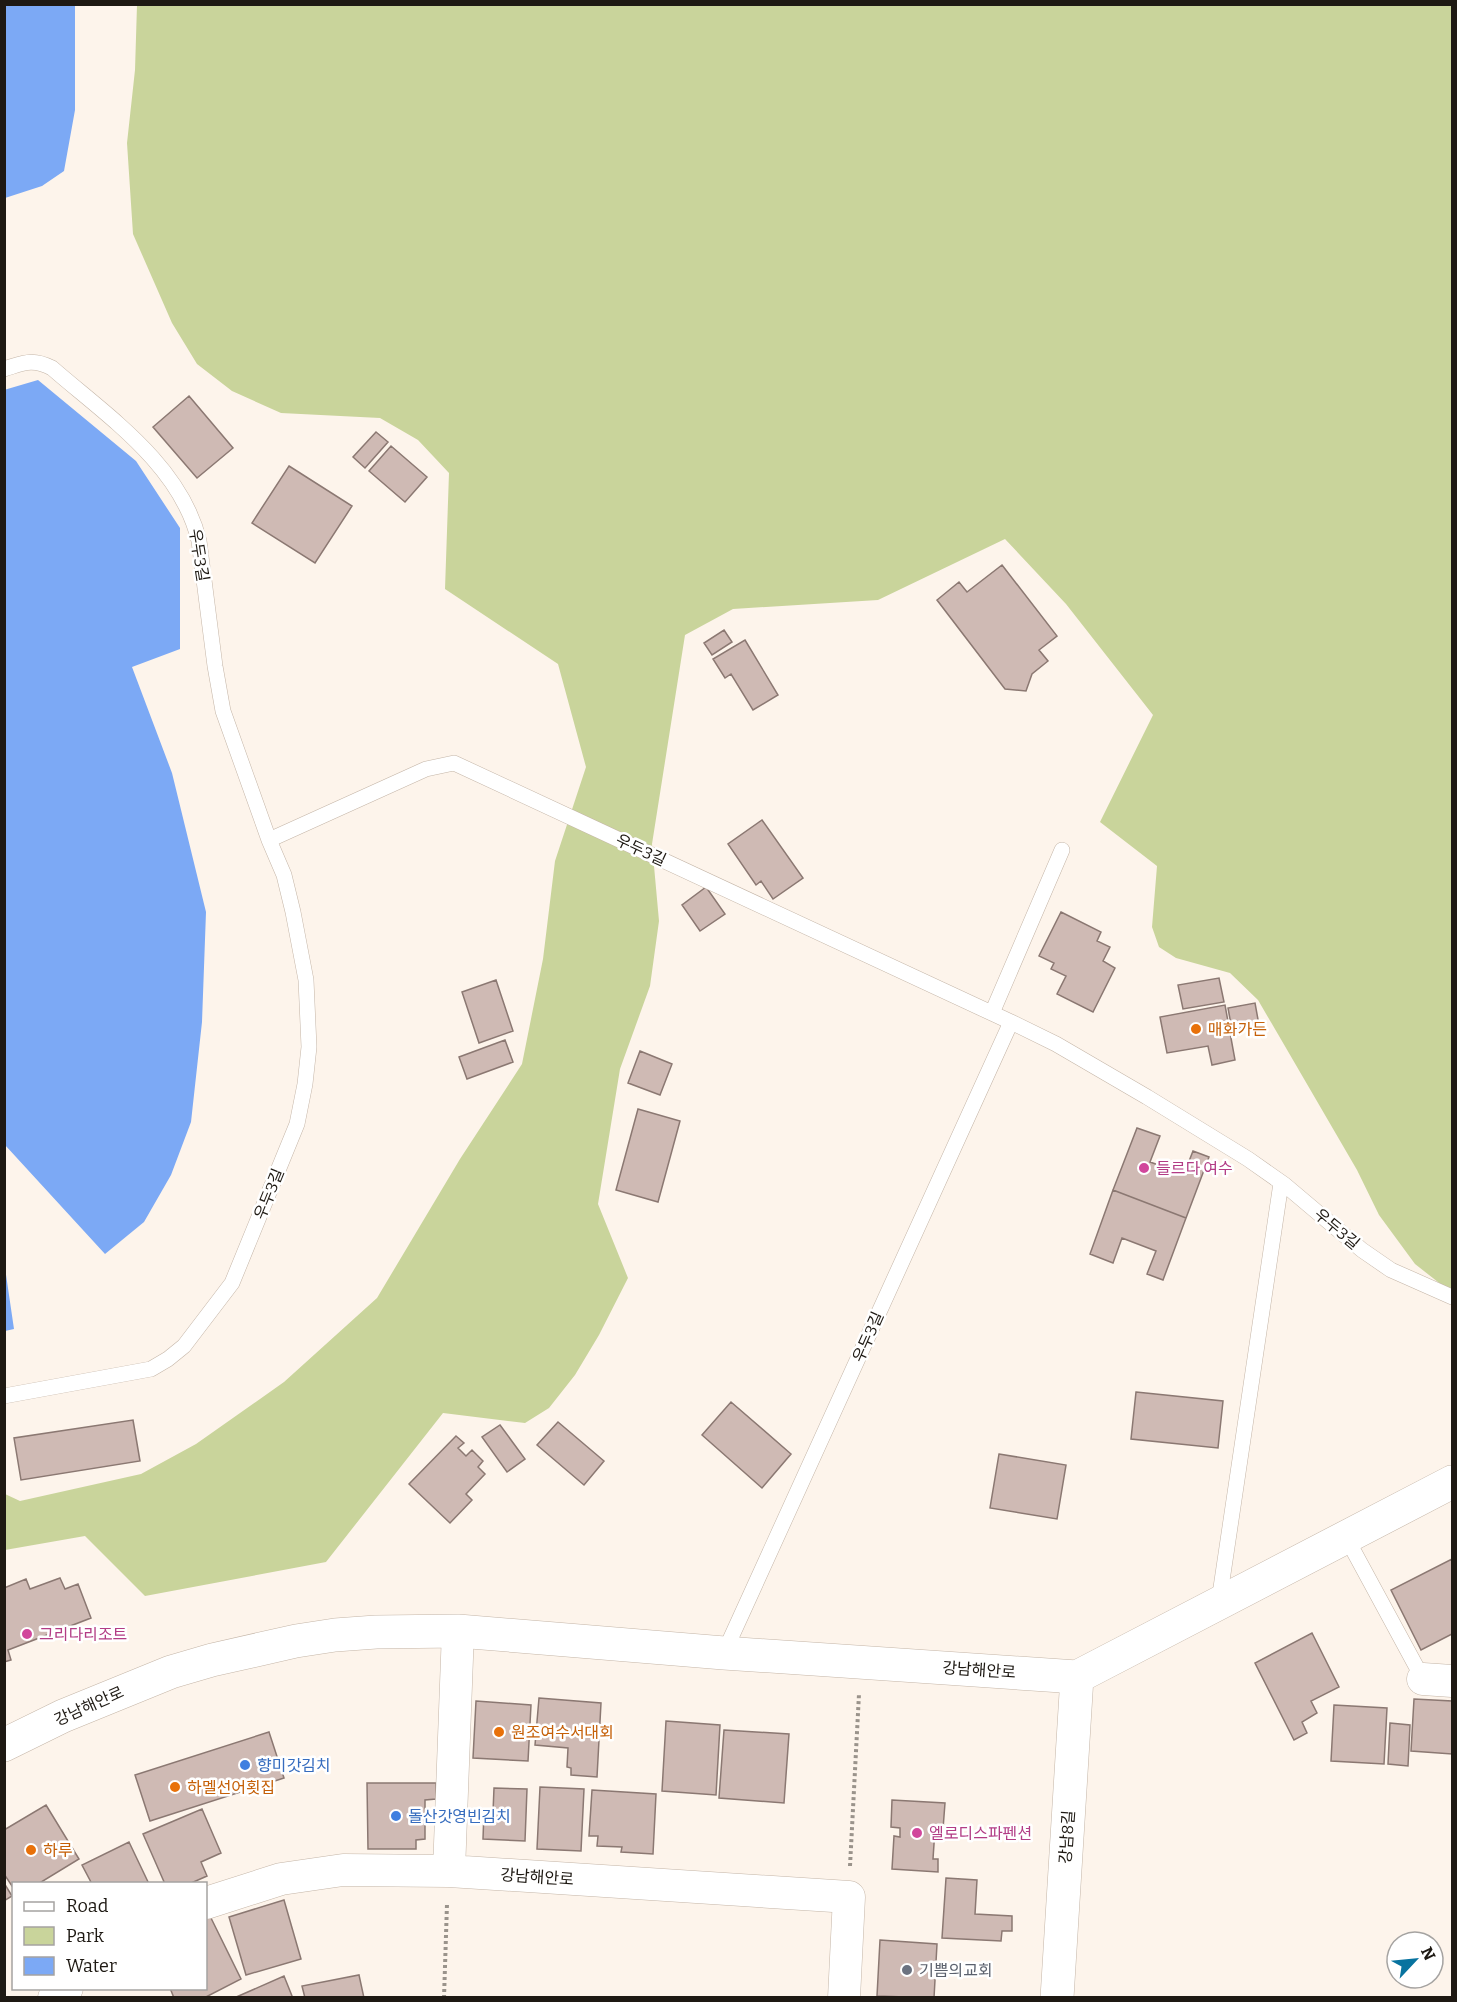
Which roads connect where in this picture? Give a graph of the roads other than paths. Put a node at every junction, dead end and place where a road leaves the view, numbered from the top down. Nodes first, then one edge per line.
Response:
1 (4, 369) edge
2 (269, 840) junction
3 (1062, 850) dead end
4 (992, 1013) junction
5 (1011, 1022) junction
6 (1281, 1183) junction
7 (1452, 1297) edge
8 (4, 1396) edge
9 (1452, 1482) edge
10 (1346, 1537) junction
11 (1219, 1603) junction
12 (459, 1631) junction
13 (724, 1653) junction
14 (1077, 1677) junction
15 (1438, 1680) edge
16 (4, 1745) edge
17 (449, 1871) junction
18 (207, 1903) edge
19 (844, 1998) edge
20 (1057, 1998) edge

1 - 2 lane, 우두3길
2 - 4 lane, 우두3길
2 - 8 lane, 우두3길
3 - 4 lane
4 - 5 lane, 우두3길
5 - 6 lane, 우두3길
5 - 13 lane, 우두3길
6 - 7 lane, 우두3길
6 - 11 lane
9 - 10 street
10 - 11 street
10 - 15 lane
11 - 14 street
12 - 13 street, 강남해안로
12 - 16 street, 강남해안로
12 - 17 street
13 - 14 street, 강남해안로
14 - 20 street, 강남8길
17 - 18 street, 강남해안로
17 - 19 street, 강남해안로

